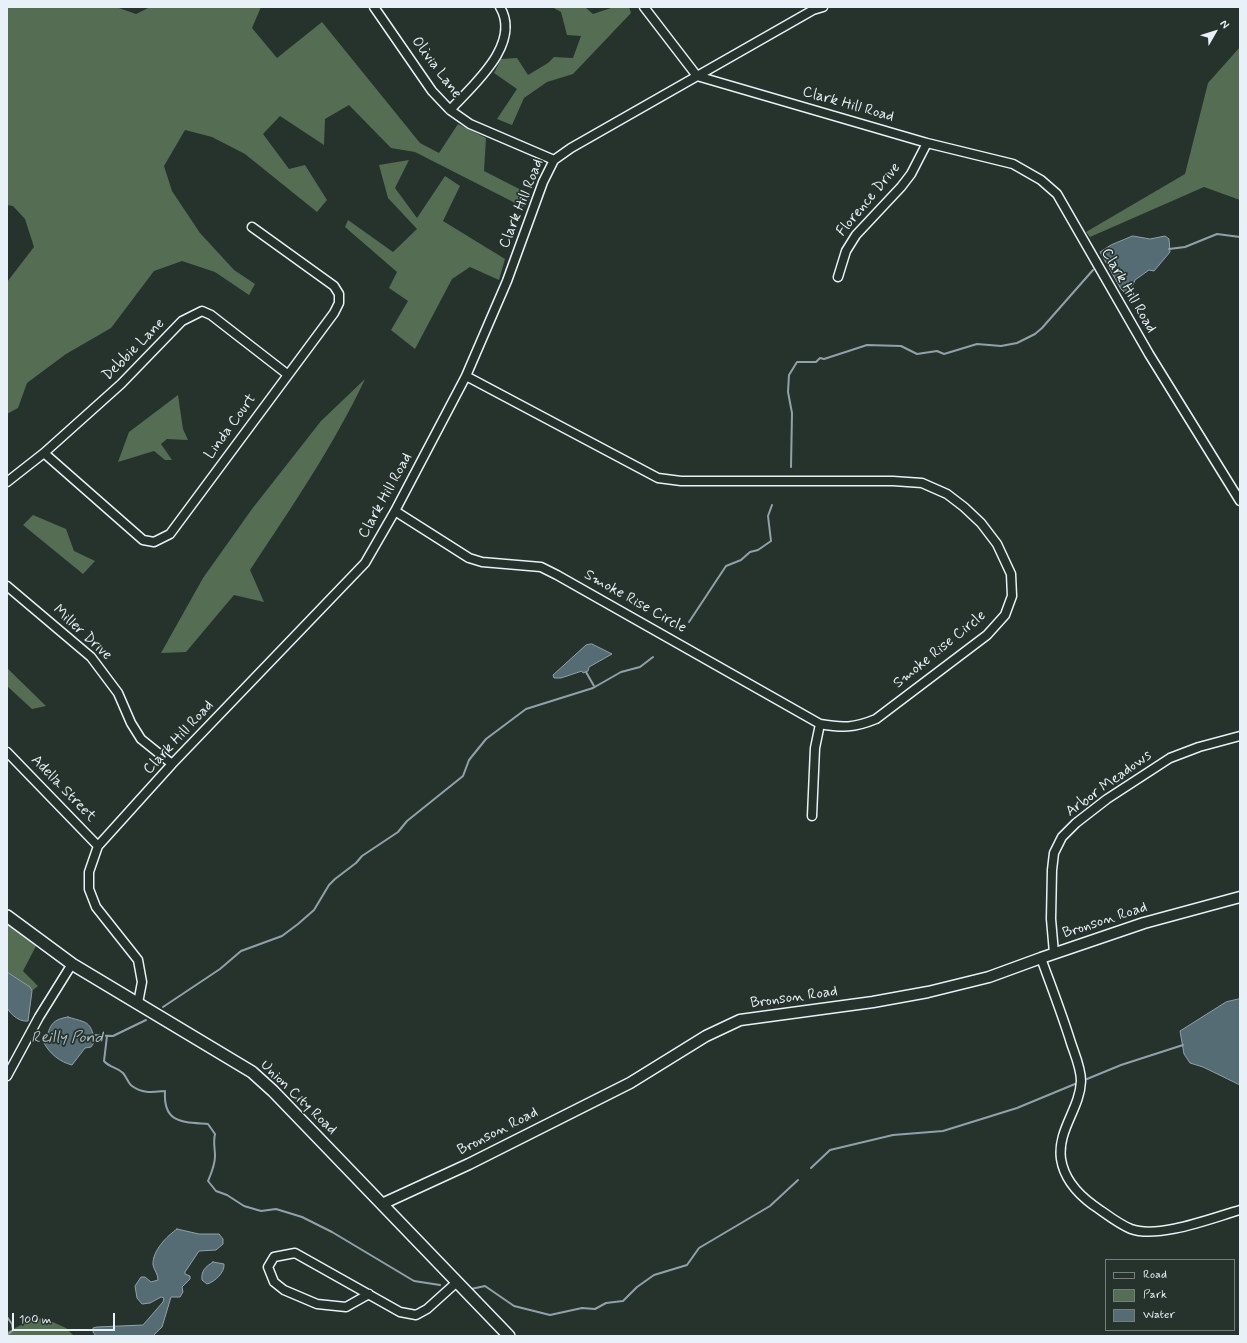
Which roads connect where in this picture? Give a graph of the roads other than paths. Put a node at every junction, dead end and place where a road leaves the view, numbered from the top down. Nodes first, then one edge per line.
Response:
1 (374, 7) edge
2 (500, 7) edge
3 (644, 7) edge
4 (823, 7) edge
5 (697, 76) junction
6 (450, 110) junction
7 (927, 143) junction
8 (554, 160) junction
9 (252, 227) dead end
10 (838, 277) dead end
11 (287, 374) junction
12 (466, 376) junction
13 (44, 453) junction
14 (7, 482) edge
15 (1240, 501) edge
16 (395, 511) junction
17 (7, 586) edge
18 (820, 724) junction
19 (1240, 736) edge
20 (7, 752) edge
21 (172, 764) junction
22 (812, 816) dead end
23 (98, 846) junction
24 (1240, 897) edge
25 (7, 916) edge
26 (1054, 953) junction
27 (1041, 958) junction
28 (72, 964) junction
29 (138, 1003) junction
30 (7, 1076) edge
31 (382, 1204) junction
32 (1240, 1210) edge
33 (457, 1282) junction
34 (369, 1294) junction
35 (509, 1336) edge

1 - 6 street, Olivia Lane
2 - 6 street
3 - 5 street
4 - 5 street
5 - 7 street, Clark Hill Road
5 - 8 street, Clark Hill Road
6 - 8 street, Olivia Lane
7 - 10 street, Florence Drive
7 - 15 street, Clark Hill Road
8 - 12 street, Clark Hill Road
9 - 11 street, Linda Court
11 - 13 street, Debbie Lane
11 - 13 street, Linda Court
12 - 16 street, Clark Hill Road
12 - 18 street, Smoke Rise Circle
13 - 14 street, Debbie Lane
16 - 18 street, Smoke Rise Circle
16 - 21 street, Clark Hill Road
17 - 21 street, Miller Drive
18 - 22 street
19 - 26 street, Arbor Meadows
20 - 23 street, Adella Street
21 - 23 street, Clark Hill Road
23 - 29 street, Clark Hill Road
24 - 26 street, Bronson Road
25 - 28 main road, Union City Road
26 - 27 street, Bronson Road
27 - 31 street, Bronson Road
27 - 32 street
28 - 29 main road, Union City Road
28 - 30 street
29 - 31 main road, Union City Road
31 - 33 main road, Union City Road
33 - 34 street
33 - 35 main road, Union City Road
34 - 34 street

